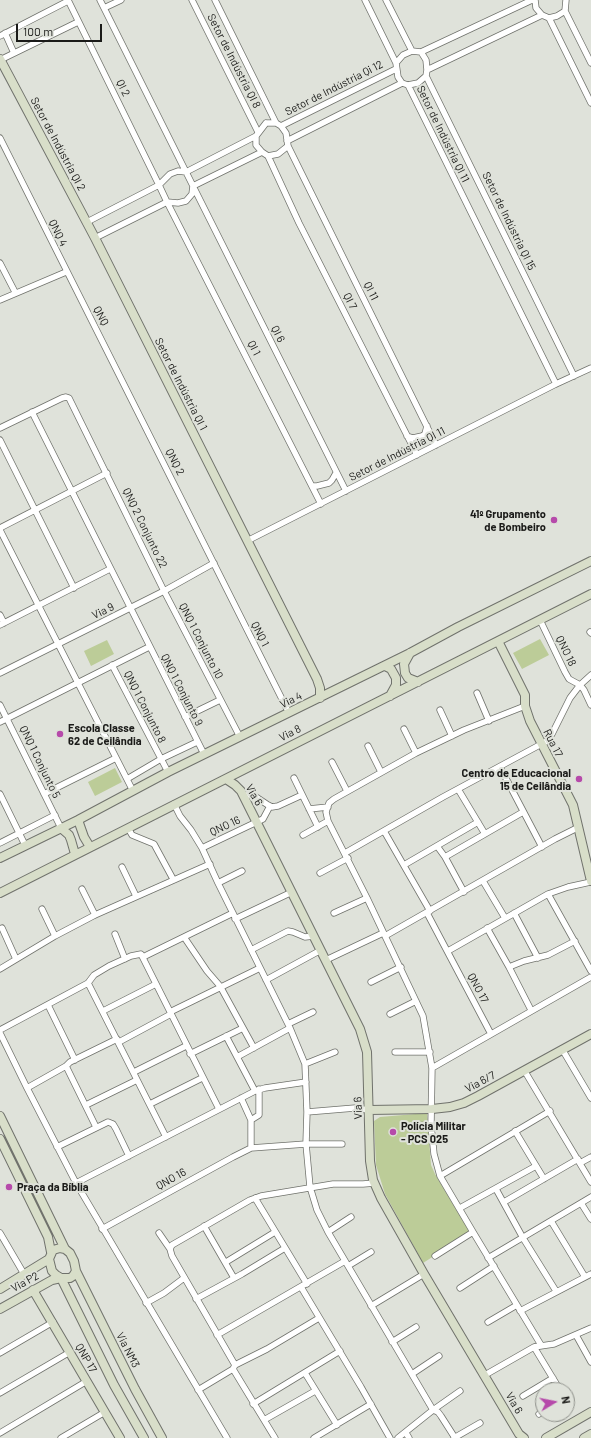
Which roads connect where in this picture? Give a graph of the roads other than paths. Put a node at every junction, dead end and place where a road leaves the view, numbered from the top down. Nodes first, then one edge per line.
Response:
1 (68, 0) edge
2 (100, 0) edge
3 (121, 0) edge
4 (192, 0) edge
5 (215, 0) edge
6 (366, 0) edge
7 (386, 0) edge
8 (534, 0) edge
9 (568, 1) edge
10 (104, 8) junction
11 (564, 11) junction
12 (542, 15) junction
13 (549, 18) junction
14 (78, 22) junction
15 (2, 35) edge
16 (412, 51) junction
17 (421, 52) junction
18 (14, 53) junction
19 (0, 59) edge
20 (591, 63) edge
21 (396, 66) junction
22 (427, 73) junction
23 (405, 84) junction
24 (591, 103) edge
25 (279, 124) junction
26 (257, 134) junction
27 (0, 138) edge
28 (288, 144) junction
29 (262, 152) junction
30 (268, 156) junction
31 (186, 172) junction
32 (159, 185) junction
33 (193, 186) junction
34 (167, 202) junction
35 (87, 222) junction
36 (95, 238) junction
37 (0, 263) edge
38 (66, 272) junction
39 (15, 292) junction
40 (0, 300) edge
41 (591, 368) edge
42 (118, 370) joint
43 (574, 376) junction
44 (556, 384) junction
45 (32, 412) junction
46 (427, 426) junction
47 (0, 428) edge
48 (407, 436) junction
49 (0, 440) edge
50 (436, 445) junction
51 (417, 455) junction
52 (107, 473) junction
53 (336, 473) junction
54 (312, 486) junction
55 (346, 491) junction
56 (71, 492) junction
57 (321, 504) junction
58 (35, 509) junction
59 (0, 529) edge
60 (247, 541) junction
61 (591, 561) edge
62 (214, 563) junction
63 (110, 569) junction
64 (74, 588) junction
65 (164, 591) junction
66 (591, 594) edge
67 (40, 606) junction
68 (130, 609) junction
69 (0, 615) edge
70 (540, 620) junction
71 (2, 624) edge
72 (498, 641) junction
73 (58, 644) junction
74 (149, 647) junction
75 (410, 653) junction
76 (112, 665) junction
77 (385, 666) junction
78 (0, 674) edge
79 (591, 675) edge
80 (317, 679) junction
81 (418, 682) junction
82 (78, 683) junction
83 (580, 685) junction
84 (332, 692) junction
85 (477, 694) dead end
86 (390, 696) junction
87 (320, 698) junction
88 (220, 700) junction
89 (0, 705) edge
90 (591, 705) edge
91 (525, 706) junction
92 (440, 710) dead end
93 (289, 713) junction
94 (185, 717) junction
95 (7, 718) junction
96 (489, 721) junction
97 (0, 722) edge
98 (404, 729) dead end
99 (452, 736) junction
100 (240, 737) junction
101 (197, 742) junction
102 (542, 745) junction
103 (368, 746) dead end
104 (416, 753) junction
105 (204, 754) junction
106 (116, 758) junction
107 (161, 759) junction
108 (332, 762) dead end
109 (500, 767) junction
110 (240, 771) junction
111 (168, 772) junction
112 (381, 772) junction
113 (294, 778) dead end
114 (127, 779) junction
115 (226, 779) junction
116 (458, 789) junction
117 (133, 791) junction
118 (347, 791) junction
119 (242, 793) junction
120 (0, 794) edge
121 (44, 794) junction
122 (302, 796) junction
123 (174, 804) junction
124 (270, 806) junction
125 (328, 807) junction
126 (309, 809) junction
127 (523, 812) junction
128 (54, 815) junction
129 (78, 820) junction
130 (328, 821) junction
131 (256, 822) junction
132 (478, 822) junction
133 (318, 827) junction
134 (579, 827) junction
135 (61, 828) junction
136 (128, 828) junction
137 (384, 831) junction
138 (19, 833) junction
139 (484, 834) junction
140 (304, 835) dead end
141 (0, 843) edge
142 (26, 845) junction
143 (437, 846) junction
144 (90, 847) junction
145 (542, 847) junction
146 (202, 848) junction
147 (74, 854) junction
148 (346, 855) junction
149 (445, 857) junction
150 (0, 858) edge
151 (210, 864) junction
152 (404, 865) junction
153 (122, 867) dead end
154 (242, 871) dead end
155 (320, 873) dead end
156 (173, 879) junction
157 (483, 881) junction
158 (591, 881) edge
159 (218, 883) junction
160 (82, 889) dead end
161 (292, 892) junction
162 (464, 892) junction
163 (0, 893) edge
164 (548, 894) junction
165 (136, 896) junction
166 (367, 898) junction
167 (42, 909) dead end
168 (428, 912) junction
169 (233, 913) junction
170 (334, 913) dead end
171 (514, 913) junction
172 (95, 915) junction
173 (505, 918) junction
174 (235, 919) junction
175 (2, 928) dead end
176 (487, 928) junction
177 (114, 934) dead end
178 (384, 934) junction
179 (55, 936) junction
180 (314, 936) junction
181 (184, 937) junction
182 (575, 941) junction
183 (251, 950) junction
184 (321, 950) junction
185 (448, 952) junction
186 (143, 957) junction
187 (538, 958) junction
188 (16, 959) junction
189 (125, 959) junction
190 (326, 960) junction
191 (401, 967) junction
192 (509, 967) junction
193 (0, 968) edge
194 (260, 968) junction
195 (591, 971) edge
196 (591, 977) edge
197 (266, 980) junction
198 (371, 982) dead end
199 (88, 983) junction
200 (156, 984) junction
201 (220, 986) junction
202 (416, 1001) junction
203 (48, 1005) junction
204 (531, 1010) junction
205 (103, 1011) junction
206 (313, 1012) dead end
207 (171, 1013) junction
208 (390, 1014) dead end
209 (289, 1026) junction
210 (243, 1028) junction
211 (0, 1030) edge
212 (0, 1033) edge
213 (491, 1034) junction
214 (591, 1034) edge
215 (226, 1036) junction
216 (118, 1040) junction
217 (186, 1046) junction
218 (254, 1048) junction
219 (562, 1049) junction
220 (335, 1052) dead end
221 (395, 1052) dead end
222 (430, 1052) junction
223 (190, 1054) junction
224 (237, 1058) junction
225 (75, 1060) junction
226 (305, 1064) junction
227 (66, 1066) junction
228 (432, 1068) junction
229 (524, 1070) junction
230 (134, 1072) junction
231 (202, 1078) junction
232 (137, 1080) junction
233 (306, 1082) junction
234 (27, 1088) junction
235 (257, 1090) junction
236 (241, 1098) junction
237 (591, 1098) edge
238 (150, 1104) junction
239 (86, 1105) junction
240 (219, 1109) junction
241 (432, 1109) junction
242 (369, 1110) junction
243 (550, 1111) junction
244 (307, 1112) junction
245 (0, 1116) edge
246 (251, 1120) junction
247 (431, 1125) junction
248 (404, 1126) dead end
249 (96, 1127) junction
250 (515, 1131) junction
251 (166, 1137) junction
252 (0, 1139) edge
253 (306, 1144) junction
254 (342, 1144) dead end
255 (57, 1147) junction
256 (250, 1148) junction
257 (128, 1156) junction
258 (591, 1157) edge
259 (579, 1161) junction
260 (536, 1166) junction
261 (440, 1176) junction
262 (544, 1179) junction
263 (591, 1182) edge
264 (76, 1183) junction
265 (375, 1183) junction
266 (310, 1187) junction
267 (496, 1189) junction
268 (591, 1197) edge
269 (255, 1198) junction
270 (504, 1202) junction
271 (581, 1203) junction
272 (460, 1208) junction
273 (351, 1217) dead end
274 (591, 1218) edge
275 (551, 1221) junction
276 (204, 1226) junction
277 (102, 1229) junction
278 (275, 1232) junction
279 (328, 1232) junction
280 (473, 1232) junction
281 (0, 1233) edge
282 (159, 1233) dead end
283 (523, 1238) junction
284 (2, 1242) edge
285 (285, 1248) junction
286 (65, 1249) junction
287 (170, 1249) junction
288 (371, 1252) dead end
289 (50, 1255) junction
290 (435, 1256) dead end
291 (488, 1258) junction
292 (226, 1262) junction
293 (346, 1264) junction
294 (494, 1266) junction
295 (76, 1271) junction
296 (24, 1274) junction
297 (424, 1274) junction
298 (591, 1274) edge
299 (585, 1277) junction
300 (61, 1278) junction
301 (184, 1278) junction
302 (234, 1278) junction
303 (307, 1284) junction
304 (301, 1287) junction
305 (460, 1288) dead end
306 (0, 1289) edge
307 (33, 1290) junction
308 (556, 1291) junction
309 (196, 1299) junction
310 (146, 1303) junction
311 (517, 1305) junction
312 (371, 1306) junction
313 (0, 1309) edge
314 (520, 1311) junction
315 (319, 1318) junction
316 (53, 1322) junction
317 (488, 1322) dead end
318 (416, 1327) dead end
319 (591, 1328) edge
320 (217, 1335) junction
321 (576, 1335) junction
322 (392, 1342) junction
323 (541, 1345) junction
324 (534, 1347) junction
325 (70, 1352) junction
326 (340, 1352) junction
327 (0, 1353) edge
328 (439, 1356) dead end
329 (591, 1362) edge
330 (234, 1367) junction
331 (305, 1373) junction
332 (412, 1374) junction
333 (485, 1375) junction
334 (553, 1378) junction
335 (87, 1381) junction
336 (555, 1382) edge
337 (114, 1385) junction
338 (198, 1390) junction
339 (315, 1391) junction
340 (460, 1391) dead end
341 (0, 1393) edge
342 (523, 1396) dead end
343 (253, 1404) junction
344 (371, 1404) junction
345 (432, 1410) junction
346 (105, 1412) junction
347 (591, 1412) edge
348 (264, 1420) junction
349 (480, 1423) dead end
350 (337, 1425) junction
351 (157, 1429) junction
352 (0, 1433) edge
353 (591, 1434) edge
354 (407, 1435) edge
355 (521, 1436) edge
356 (61, 1438) edge
357 (120, 1438) edge
358 (144, 1438) edge
359 (150, 1438) edge
360 (154, 1438) edge
361 (162, 1438) edge
362 (227, 1438) edge
363 (275, 1438) edge
364 (314, 1438) edge
365 (390, 1438) edge
366 (398, 1438) edge
367 (454, 1438) edge
368 (546, 1438) edge
369 (584, 1438) edge

1 - 14 street, QI 2
1 - 15 street
2 - 10 street
3 - 10 street
4 - 26 street, Setor de Indústria QI 8
5 - 25 street, Setor de Indústria Qi 12
6 - 21 street
7 - 16 street
8 - 12 street
8 - 17 street
9 - 11 street
10 - 31 street
11 - 13 street
11 - 20 street
12 - 13 street
12 - 22 street
13 - 24 street
14 - 18 street
14 - 32 street, QI 2
15 - 18 street
16 - 17 street
16 - 21 street
17 - 22 street
18 - 19 street
19 - 35 main road, Setor de Indústria QI 2
21 - 23 street
21 - 25 street, Setor de Indústria Qi 12
22 - 23 street
22 - 43 street, Setor de Indústria QI 15
23 - 28 street
23 - 44 street, Setor de Indústria QI 11
25 - 26 street
25 - 28 street
26 - 29 street
26 - 31 street
27 - 38 street, QNQ 4
28 - 30 street
28 - 46 street, QI 11
29 - 30 street
29 - 33 street
30 - 48 street, QI 7
31 - 32 street
31 - 33 street
32 - 34 street
32 - 35 street
33 - 34 street
33 - 53 street, QI 6
34 - 36 street
34 - 54 street, QI 1
35 - 36 main road, Setor de Indústria QI 2
36 - 60 main road, Setor de Indústria QI 1
37 - 39 street
38 - 39 street
38 - 42 street, QNQ
39 - 40 street
41 - 43 street, Setor de Indústria QI 11
42 - 62 street, QNQ 2
43 - 44 street, Setor de Indústria QI 11
44 - 50 street, Setor de Indústria QI 11
45 - 47 street
45 - 52 street, QNQ 2 Conjunto 22
45 - 56 street
46 - 48 street
46 - 50 street, QI 11
48 - 51 street, QI 7
49 - 58 street
50 - 51 street, Setor de Indústria QI 11
51 - 55 street, Setor de Indústria QI 11
52 - 56 street
52 - 65 street, QNQ 2 Conjunto 22
53 - 54 street
53 - 55 street, QI 6
54 - 57 street, QI 1
55 - 57 street, Setor de Indústria QI 11
56 - 58 street
56 - 63 street
57 - 60 street, Setor de Indústria QI 11
58 - 59 street
58 - 64 street
59 - 67 street
60 - 80 main road
61 - 75 main road, Via 4
62 - 65 street, Via 9
62 - 93 street, QNQ 1
63 - 64 street
63 - 68 street
64 - 67 street
65 - 68 street, Via 9
65 - 88 street, QNQ 1 Conjunto 10
66 - 70 main road, Via 8
67 - 71 street
67 - 73 street
68 - 73 street, Via 9
68 - 74 street
69 - 71 street
70 - 72 main road, Via 8
70 - 83 street, QNO 18
72 - 81 main road, Via 8
72 - 91 main road, Rua 17
73 - 78 street, Via 9
73 - 82 street
74 - 76 street
74 - 94 street, QNQ 1 Conjunto 9
75 - 77 main road, Via 4
75 - 81 main road
76 - 82 street
76 - 107 street, QNQ 1 Conjunto 8
77 - 84 main road, Via 4
77 - 86 main road
79 - 83 street
80 - 84 main road
80 - 87 main road
81 - 86 main road, Via 8
82 - 95 street
82 - 106 street
83 - 90 street, QNO 18
83 - 102 street
84 - 87 main road, Via 4
85 - 96 street
86 - 110 main road, Via 8
87 - 93 main road, Via 4
88 - 94 street
88 - 100 street
89 - 95 street
91 - 96 street
91 - 102 main road, Rua 17
92 - 99 street
93 - 100 main road, Via 4
94 - 101 street, QNQ 1 Conjunto 9
95 - 97 street
95 - 121 street, QNQ 1 Conjunto 5
96 - 99 street
98 - 104 street
99 - 104 street
100 - 105 main road, Via 4
101 - 105 street
101 - 107 street
102 - 109 street
102 - 134 main road, Rua 17
103 - 112 street
104 - 112 street
105 - 111 main road, Via 4
106 - 114 street
106 - 121 street
107 - 111 street
107 - 114 street
108 - 118 street
109 - 116 street
109 - 127 street
110 - 115 main road, Via 8
110 - 119 main road
111 - 117 main road, Via 4
112 - 118 street
113 - 122 street
114 - 117 street
115 - 119 main road, Via 6
115 - 123 main road, Via 8
116 - 132 street
116 - 137 street
117 - 129 main road, Via 4
118 - 125 street
119 - 124 street
119 - 131 main road, Via 6
120 - 138 street
121 - 128 street, QNQ 1 Conjunto 5
122 - 124 street
122 - 126 street
123 - 136 main road, Via 8
123 - 146 street, QNO 16
124 - 131 street
125 - 126 street
125 - 130 street
126 - 133 street
127 - 139 street
127 - 145 street
128 - 135 street
128 - 138 street
129 - 135 main road, Via 4
129 - 144 main road
130 - 133 street
130 - 148 street
131 - 146 street, QNO 16
131 - 161 main road, Via 6
132 - 139 street
132 - 143 street
133 - 140 street
134 - 145 street
134 - 158 main road, Rua 17
135 - 142 main road, Via 4
135 - 147 main road
136 - 144 main road, Via 8
136 - 156 street
137 - 148 street
137 - 152 street, QNO 17
138 - 141 street
138 - 142 street
139 - 149 street
142 - 150 main road, Via 4
143 - 149 street
143 - 152 street
144 - 147 main road, Via 8
145 - 157 street
146 - 151 street, QNO 16
147 - 163 main road, Via 8
148 - 155 street
148 - 166 street
149 - 162 street
151 - 156 street
151 - 159 street, QNO 16
152 - 168 street, QNO 17
153 - 165 street
154 - 159 street
156 - 165 street
157 - 162 street
157 - 173 street
158 - 164 street
159 - 169 street, QNO 16
160 - 172 street
161 - 174 street
161 - 180 main road, Via 6
162 - 168 street
164 - 171 street
164 - 182 street
165 - 172 street
166 - 170 street
166 - 178 street
167 - 179 street
168 - 178 street
168 - 185 street, QNO 17
169 - 174 street, QNO 16
169 - 181 street
171 - 173 street
171 - 187 street
172 - 179 street
173 - 176 street
174 - 183 street, QNO 16
175 - 188 street
176 - 185 street
176 - 192 street
177 - 189 street
178 - 190 street
178 - 191 street
179 - 188 street
180 - 183 street
180 - 184 main road, Via 6
181 - 186 street
181 - 201 street
182 - 187 street
182 - 195 street
183 - 194 street, QNO 16
184 - 190 main road, Via 6
184 - 197 street
185 - 213 street, QNO 17
186 - 189 street
186 - 200 street
187 - 192 street
188 - 193 street
189 - 199 street
190 - 242 main road, Via 6
191 - 198 street
191 - 202 street
192 - 204 street
194 - 197 street, QNO 16
194 - 201 street
196 - 204 street
197 - 209 street, QNO 16
199 - 203 street
199 - 205 street
200 - 205 street
200 - 207 street
201 - 207 street
201 - 210 street
202 - 208 street
202 - 222 street
203 - 211 street
203 - 225 street
204 - 213 street
205 - 216 street
206 - 209 street
207 - 216 street
207 - 217 street
209 - 218 street
209 - 226 street, QNO 16
210 - 215 street
210 - 218 street
212 - 234 street
213 - 228 street
214 - 219 main road, Via 6/7
215 - 223 street
215 - 224 street
216 - 225 street
216 - 230 street
217 - 223 street
217 - 230 street
218 - 224 street
219 - 229 main road, Via 6/7
219 - 237 street
220 - 226 street
221 - 222 street
222 - 228 street
223 - 231 street
224 - 235 street
225 - 227 street
226 - 233 street, QNO 16
227 - 234 street
227 - 239 street
228 - 241 street
229 - 241 main road, Via 6/7
229 - 243 street
230 - 232 street
231 - 238 street
231 - 240 street
232 - 238 street
232 - 239 street
233 - 235 street
233 - 244 street, QNO 16
234 - 255 street
235 - 236 street
235 - 246 street
236 - 240 street
236 - 246 street
238 - 251 street
239 - 249 street
240 - 251 street
241 - 242 main road, Via 6/7
241 - 247 street
242 - 244 street
242 - 265 main road, Via 6
243 - 250 street
243 - 259 street
244 - 253 street, QNO 16
245 - 286 main road
246 - 256 street
247 - 248 street
247 - 261 street
249 - 255 street
249 - 257 street
250 - 260 street
250 - 261 street
251 - 257 street
252 - 289 main road
253 - 254 street, QNO 16
253 - 256 street, QNO 16
253 - 266 street, QNO 16
255 - 264 street
256 - 277 street, QNO 16
257 - 264 street
258 - 259 street
259 - 262 street
259 - 263 street
260 - 262 street
260 - 267 street
261 - 272 street
262 - 270 street
264 - 277 street
265 - 266 street
265 - 297 main road, Via 6
266 - 269 street
266 - 279 street, QNO 16
267 - 270 street
267 - 272 street
268 - 271 street
269 - 276 street
269 - 278 street
270 - 283 street
271 - 274 street
271 - 275 street
272 - 280 street
273 - 279 street
275 - 283 street
275 - 299 street
276 - 287 street
276 - 292 street
277 - 310 street
278 - 285 street
278 - 292 street
279 - 293 street, QNO 16
280 - 290 street
280 - 291 street
281 - 284 street
282 - 287 street
283 - 291 street
283 - 308 street
284 - 296 street
285 - 302 street
285 - 303 street
286 - 289 main road
286 - 295 main road
287 - 301 street
288 - 293 street
289 - 296 main road, Via P2
289 - 300 main road
291 - 294 street
292 - 302 street
293 - 303 street
293 - 312 street, QNO 16
294 - 305 street
294 - 311 street
295 - 300 main road
295 - 351 main road, Via NM3
296 - 306 main road, Via P2
297 - 312 street
297 - 333 main road, Via 6
298 - 299 street
299 - 308 street
300 - 307 main road, Via P2
300 - 337 main road
301 - 309 street
301 - 310 street
302 - 309 street
303 - 304 street
304 - 315 street
304 - 320 street
307 - 313 main road, Via P2
307 - 316 main road, QNP 17
308 - 314 street
309 - 320 street
310 - 338 street
311 - 314 street
311 - 317 street
312 - 322 street, QNO 16
314 - 323 street
315 - 326 street
315 - 330 street
316 - 325 main road, QNP 17
316 - 327 street
318 - 322 street
319 - 321 street
320 - 330 street
321 - 323 street
321 - 329 street
322 - 332 street, QNO 16
323 - 324 street
324 - 333 street
324 - 334 street
325 - 335 main road, QNP 17
325 - 341 street
326 - 331 street
326 - 344 street
328 - 332 street
330 - 338 street
330 - 343 street
331 - 339 street
331 - 343 street
332 - 345 street, QNO 16
333 - 355 main road, Via 6
334 - 336 street
334 - 342 street
335 - 346 main road, QNP 17
335 - 352 street
337 - 358 main road
337 - 359 main road
338 - 362 street
339 - 348 street
339 - 350 street
340 - 345 street
343 - 348 street
344 - 350 street
344 - 365 street
345 - 354 street
345 - 367 street, QNO 16
346 - 356 street
346 - 357 main road, QNP 17
347 - 368 main road
348 - 363 street
349 - 367 street, QNO 16
350 - 364 street
351 - 360 main road
351 - 361 main road, Via NM3
353 - 369 main road
354 - 366 street

